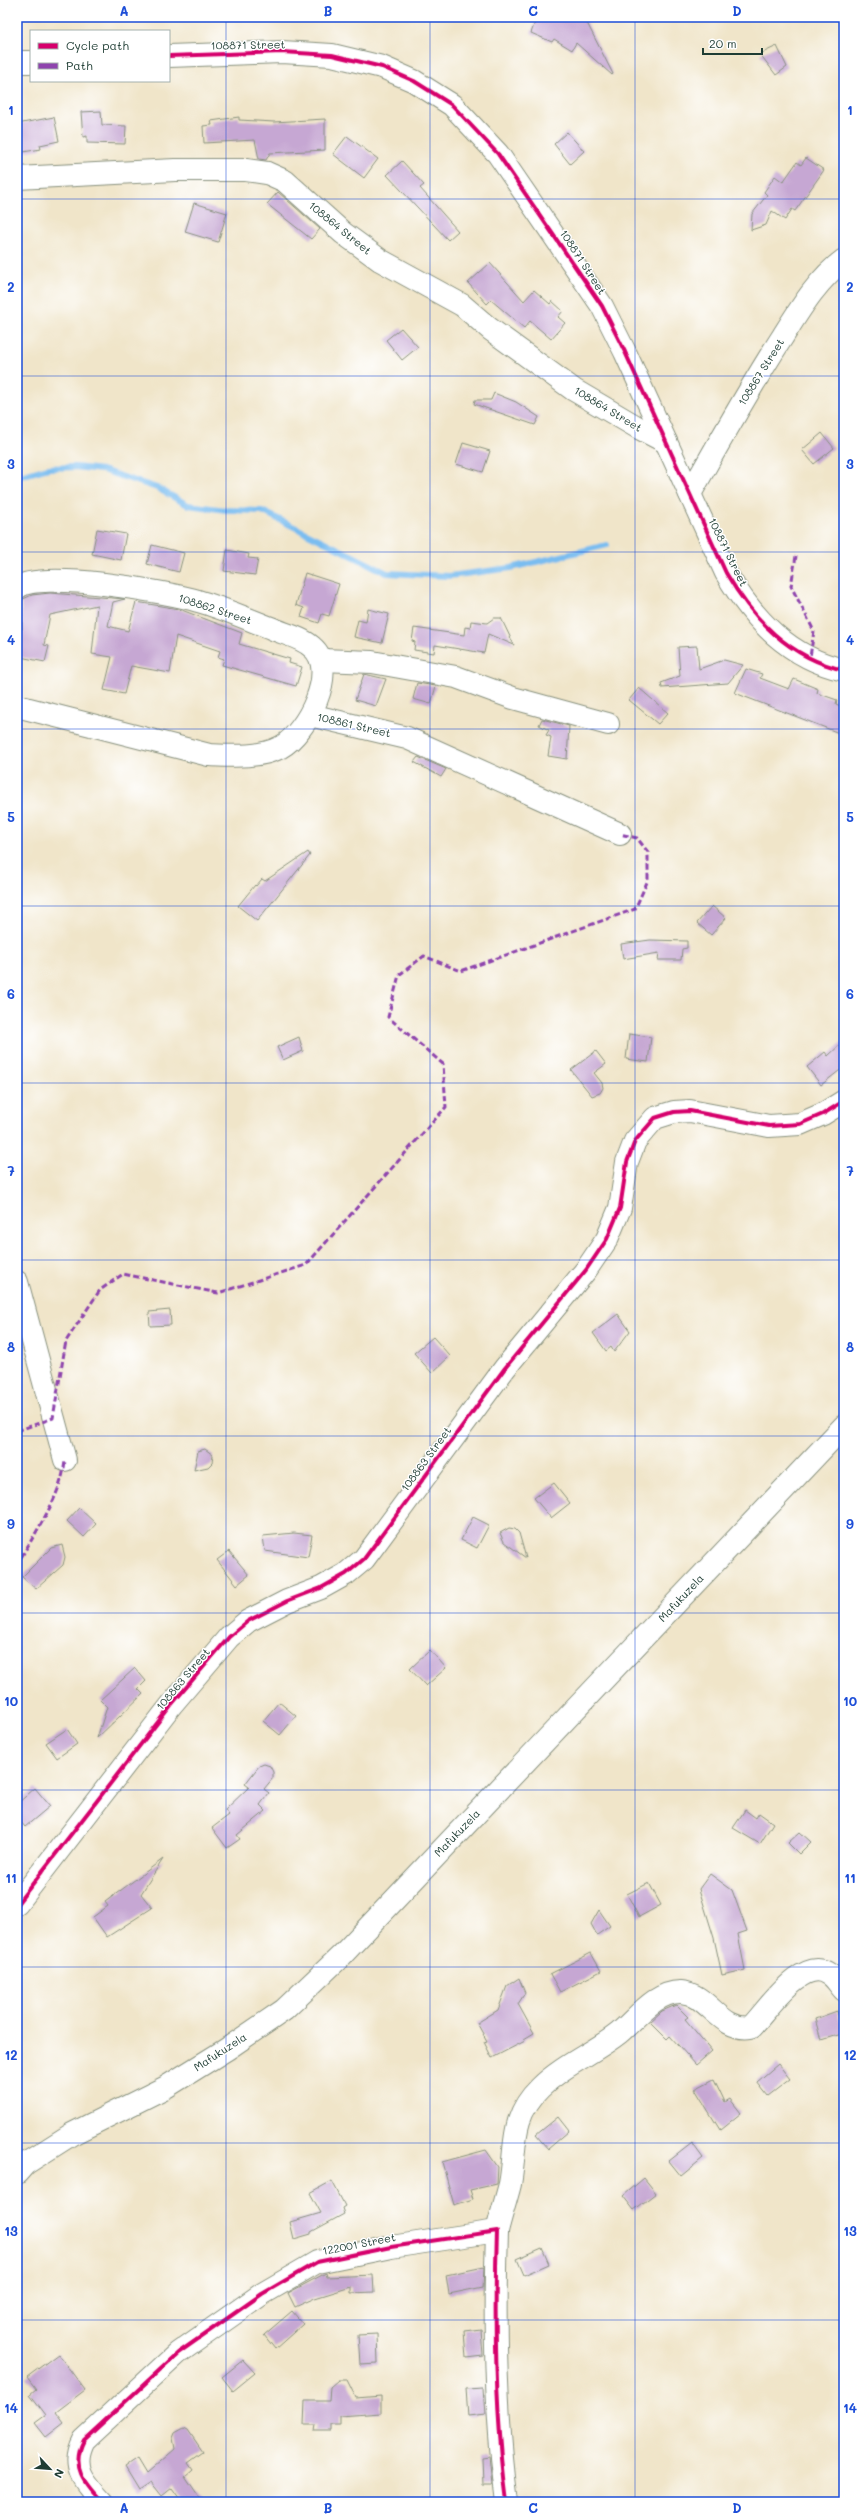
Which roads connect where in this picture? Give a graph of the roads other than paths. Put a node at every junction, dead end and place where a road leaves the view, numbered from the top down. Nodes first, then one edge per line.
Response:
1 (170, 56) edge
2 (17, 62) edge
3 (30, 62) edge
4 (17, 178) edge
5 (844, 260) edge
6 (666, 442) junction
7 (690, 494) junction
8 (17, 588) edge
9 (322, 660) junction
10 (844, 670) edge
11 (17, 706) edge
12 (310, 715) junction
13 (608, 724) dead end
14 (620, 834) dead end
15 (844, 1101) edge
16 (17, 1282) edge
17 (844, 1426) edge
18 (65, 1460) dead end
19 (17, 1904) edge
20 (844, 1990) edge
21 (17, 2173) edge
22 (497, 2231) junction
23 (102, 2502) edge
24 (507, 2502) edge

1 - 6 street, 108871 Street
2 - 3 street
4 - 6 street, 108864 Street
5 - 7 street, 108867 Street
6 - 7 street, 108871 Street
7 - 10 street, 108871 Street
8 - 9 street, 108862 Street
9 - 12 street
9 - 13 street
11 - 12 street, 108861 Street
12 - 14 street, 108861 Street
15 - 19 street, 108863 Street
16 - 18 street
17 - 21 street, Mafukuzela
20 - 22 street
22 - 23 street, 122001 Street
22 - 24 street

